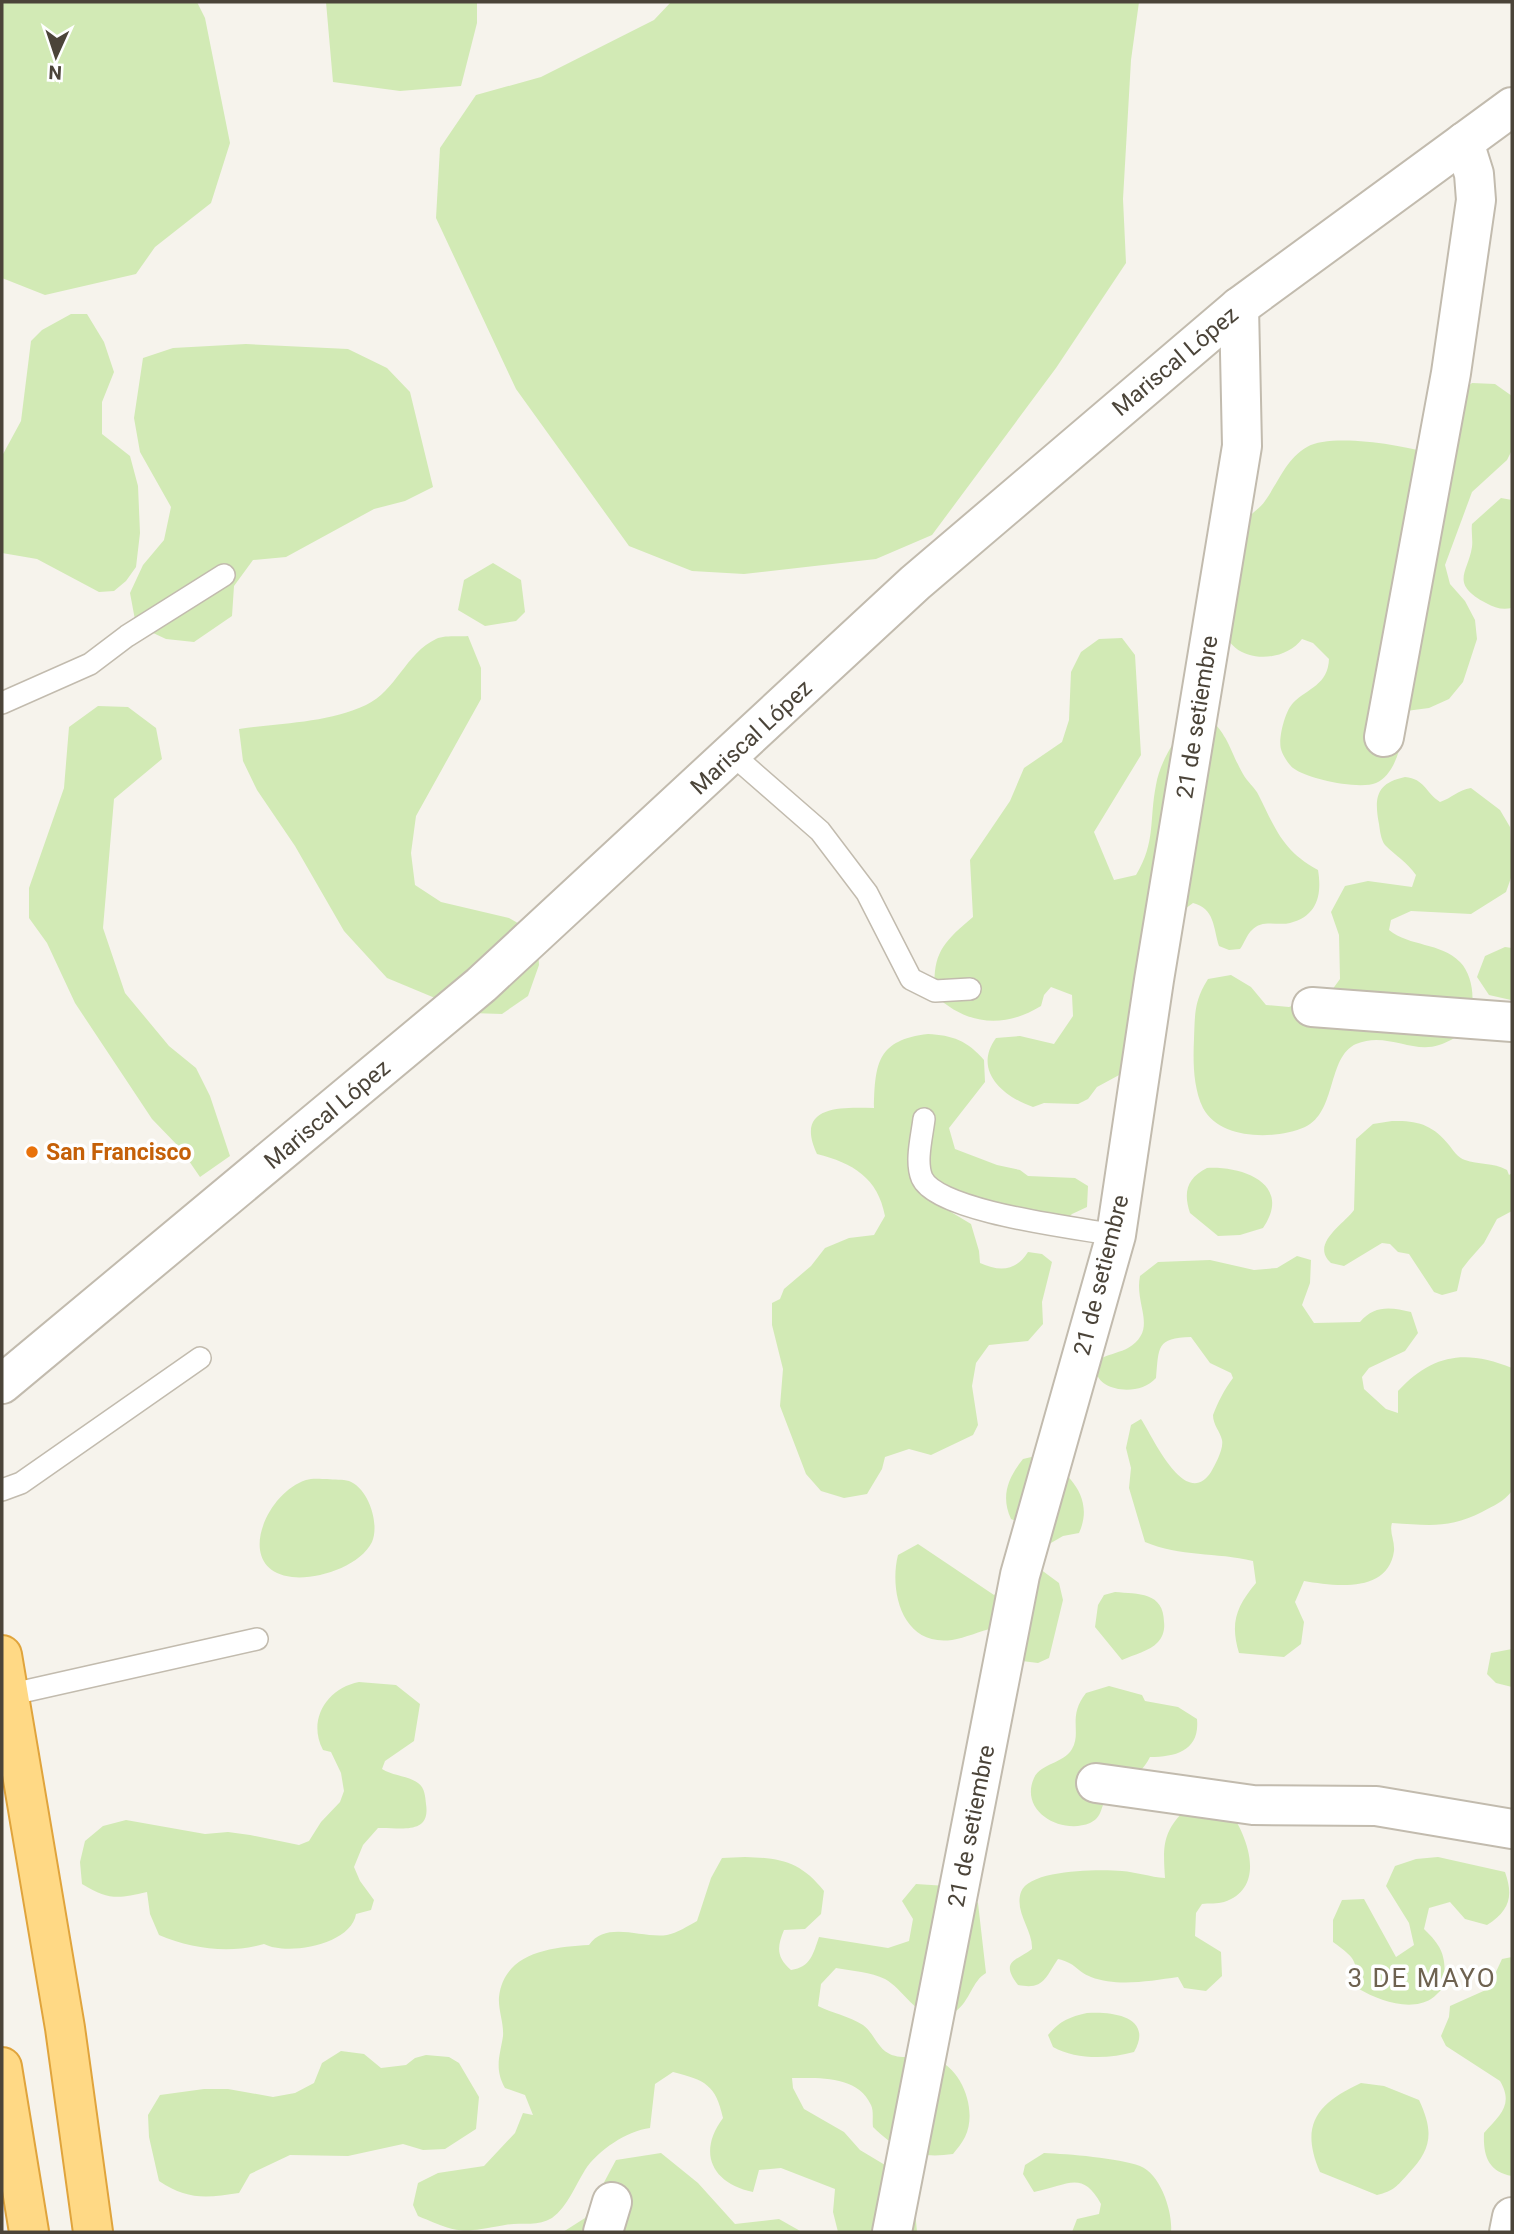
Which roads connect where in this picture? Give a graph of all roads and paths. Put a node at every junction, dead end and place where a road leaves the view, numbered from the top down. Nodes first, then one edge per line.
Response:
1 (1512, 107) edge
2 (1464, 142) junction
3 (1239, 307) junction
4 (224, 575) dead end
5 (2, 703) edge
6 (1384, 737) dead end
7 (733, 755) junction
8 (971, 989) dead end
9 (1312, 1007) dead end
10 (1512, 1022) edge
11 (924, 1119) dead end
12 (1116, 1235) junction
13 (200, 1358) dead end
14 (2, 1384) edge
15 (2, 1490) edge
16 (257, 1639) dead end
17 (2, 1655) edge
18 (8, 1695) junction
19 (1096, 1783) dead end
20 (1512, 1829) edge
21 (2, 2067) edge
22 (1512, 2217) edge
23 (29, 2232) edge
24 (93, 2232) edge
25 (892, 2232) edge
26 (1509, 2232) edge

1 - 2 street, Mariscal López
2 - 3 street, Mariscal López
2 - 6 street
3 - 7 street, Mariscal López
3 - 12 street, 21 de setiembre
4 - 5 lane
7 - 8 lane
7 - 14 street, Mariscal López
9 - 10 street
11 - 12 lane
12 - 25 street, 21 de setiembre
13 - 15 lane
16 - 18 lane
17 - 18 highway
18 - 24 highway
19 - 20 street
21 - 23 highway
22 - 26 street

